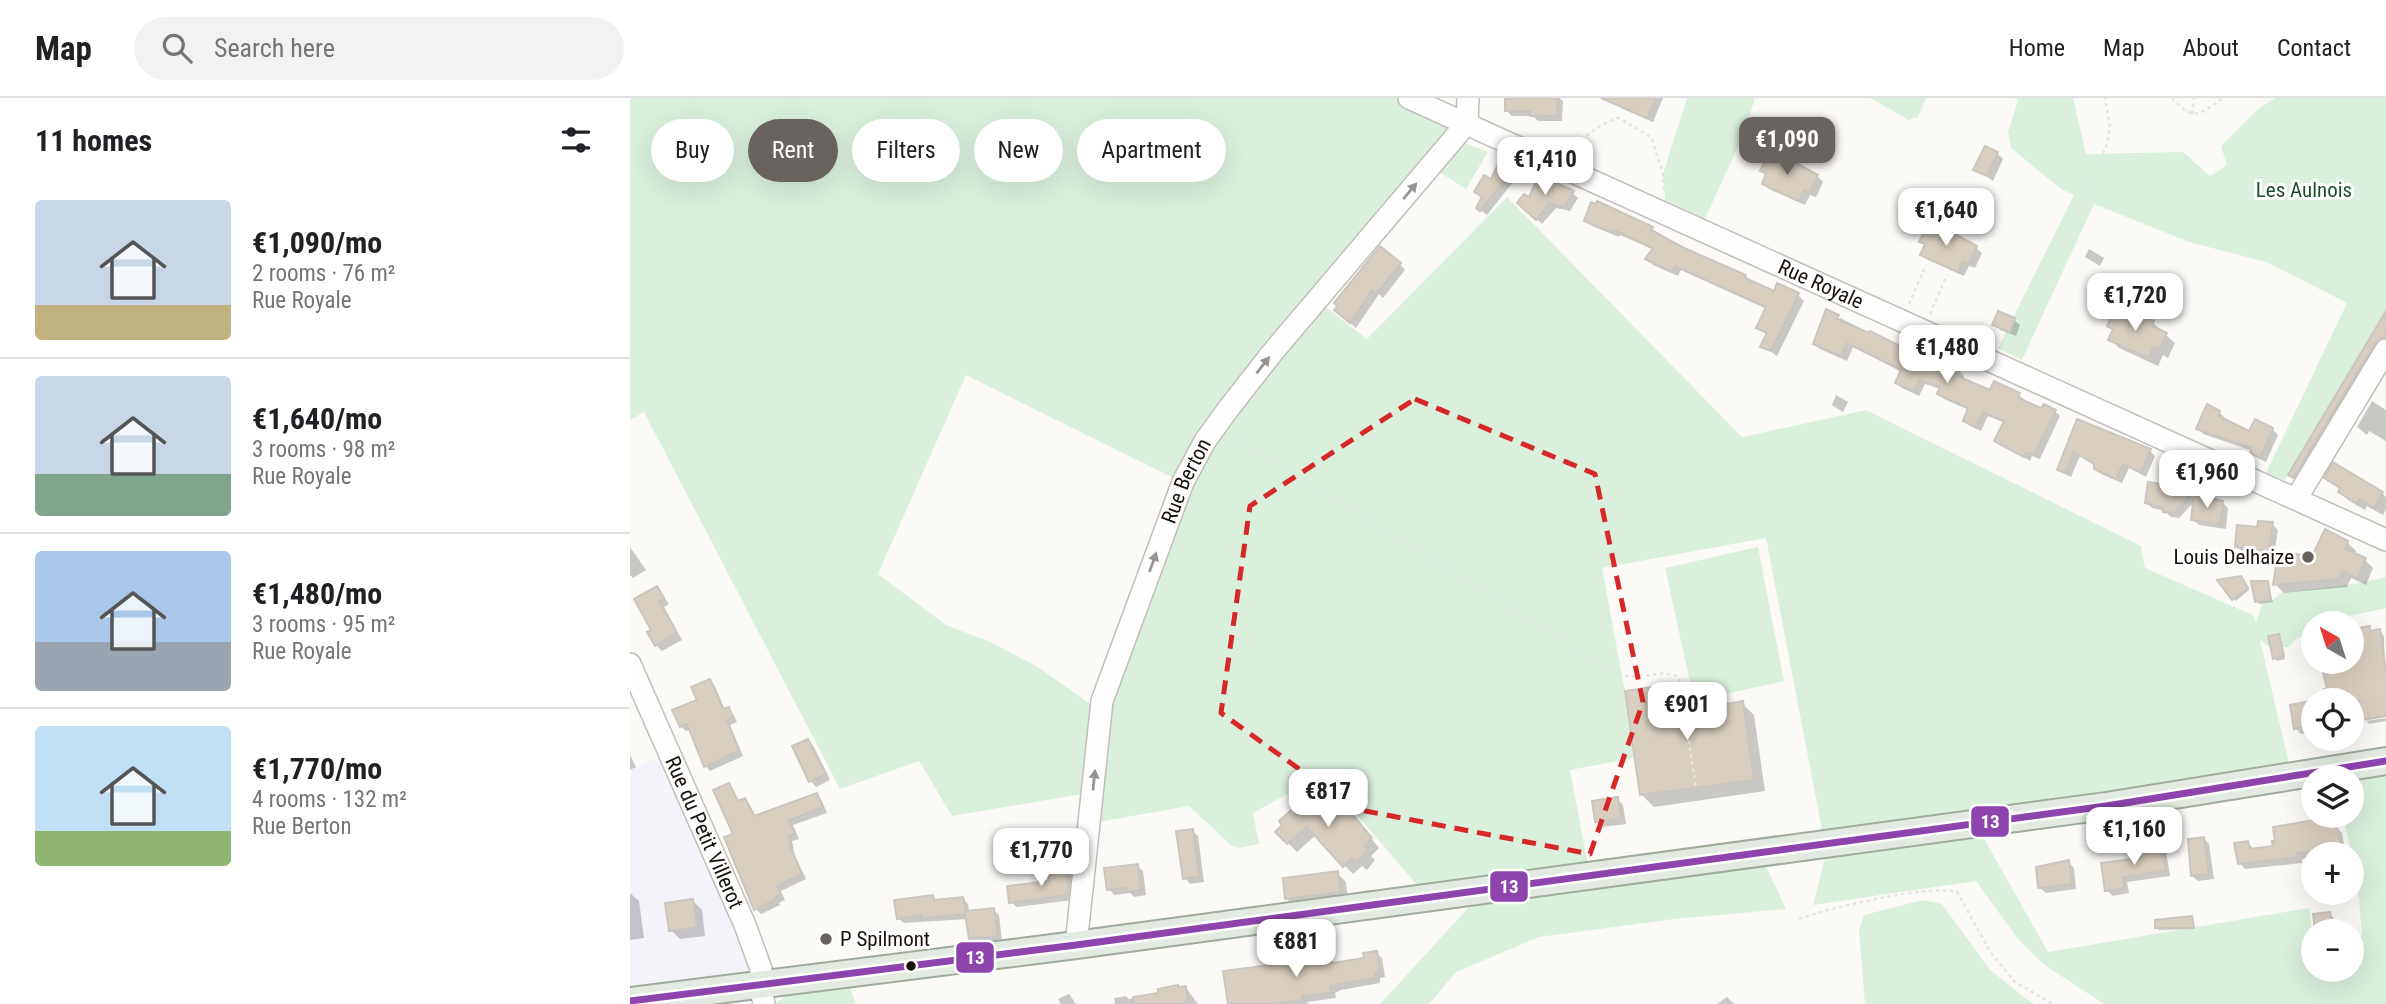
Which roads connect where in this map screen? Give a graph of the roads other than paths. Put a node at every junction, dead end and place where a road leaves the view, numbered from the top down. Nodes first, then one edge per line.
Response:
1 (1409, 98) edge
2 (1468, 98) edge
3 (1467, 123) junction
4 (2386, 350) edge
5 (2297, 499) junction
6 (2386, 540) edge
7 (630, 664) edge
8 (2386, 761) edge
9 (1076, 945) junction
10 (762, 994) edge
11 (630, 1002) edge

1 - 3 street, Rue Royale
2 - 3 street
3 - 5 street, Rue Royale
9 -> 3 street, Rue Berton
4 - 5 street
5 - 6 street, Rue Royale
7 - 10 street, Rue du Petit Villerot
8 - 9 main road
9 - 10 main road
10 - 11 main road

